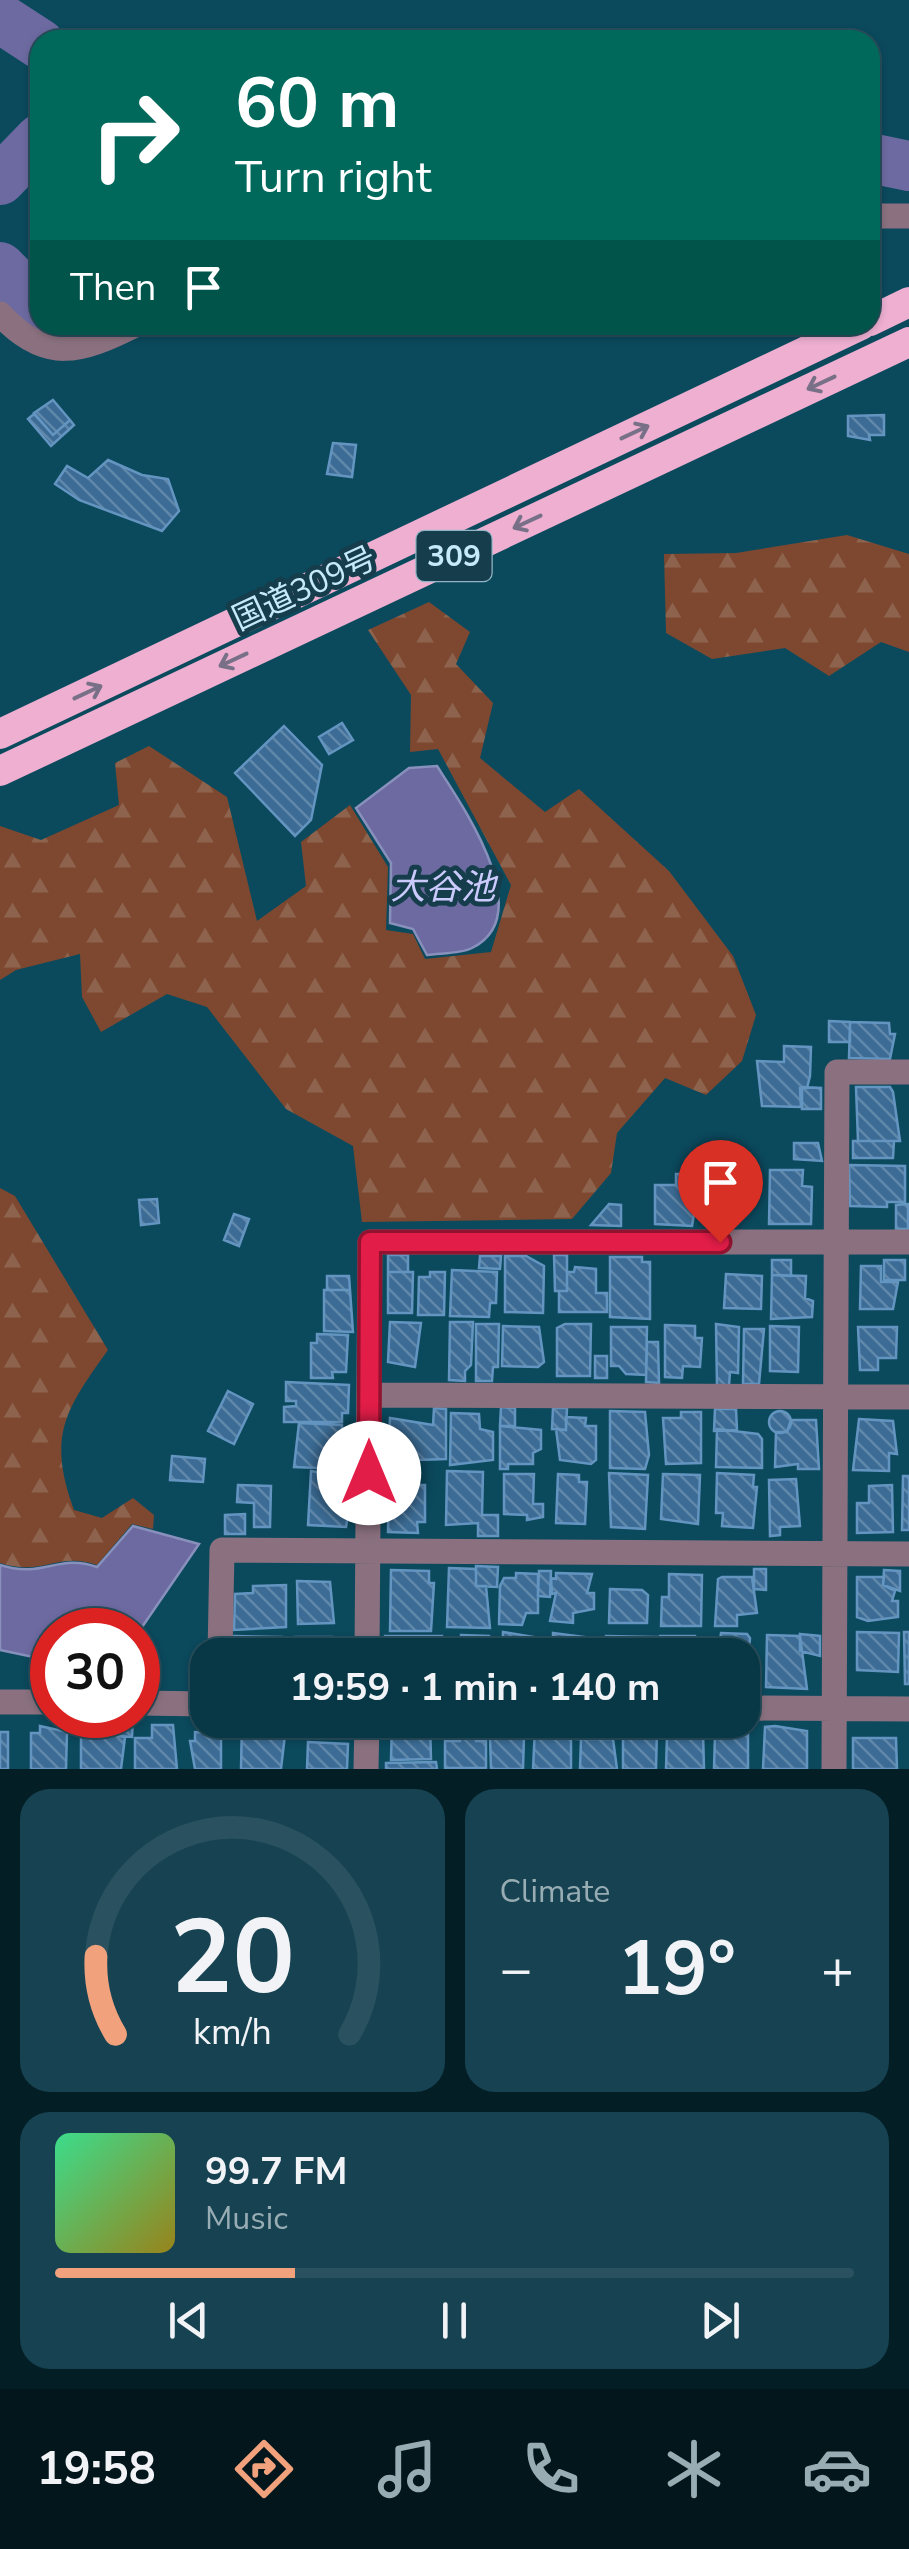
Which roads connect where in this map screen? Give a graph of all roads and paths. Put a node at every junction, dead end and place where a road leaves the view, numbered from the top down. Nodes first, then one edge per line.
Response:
1 (880, 216) edge
2 (909, 216) edge
3 (909, 302) edge
4 (0, 314) edge
5 (880, 316) edge
6 (110, 335) edge
7 (840, 335) edge
8 (909, 342) edge
9 (0, 734) edge
10 (0, 770) edge
11 (909, 1072) edge
12 (837, 1242) junction
13 (909, 1242) edge
14 (369, 1394) junction
15 (837, 1396) junction
16 (909, 1397) edge
17 (368, 1551) junction
18 (836, 1554) junction
19 (909, 1554) edge
20 (220, 1638) edge
21 (368, 1638) edge
22 (0, 1702) edge
23 (30, 1702) edge
24 (160, 1703) edge
25 (190, 1704) edge
26 (760, 1708) edge
27 (834, 1708) junction
28 (909, 1709) edge
29 (367, 1738) edge
30 (366, 1769) edge
31 (834, 1769) edge

1 - 2 street
3 - 5 highway
4 - 6 street
9 -> 7 highway, 国道309号 / 309
8 -> 10 highway, 国道309号 / 309
11 - 12 street
12 - 13 street
12 - 14 street
12 - 15 street
14 - 15 street
14 - 17 street
15 - 16 street
15 - 18 street
17 - 18 street
17 - 20 street
17 - 21 street
18 - 19 street
18 - 27 street
22 - 23 street
24 - 25 street
26 - 27 street
27 - 28 street
27 - 31 street
29 - 30 street

